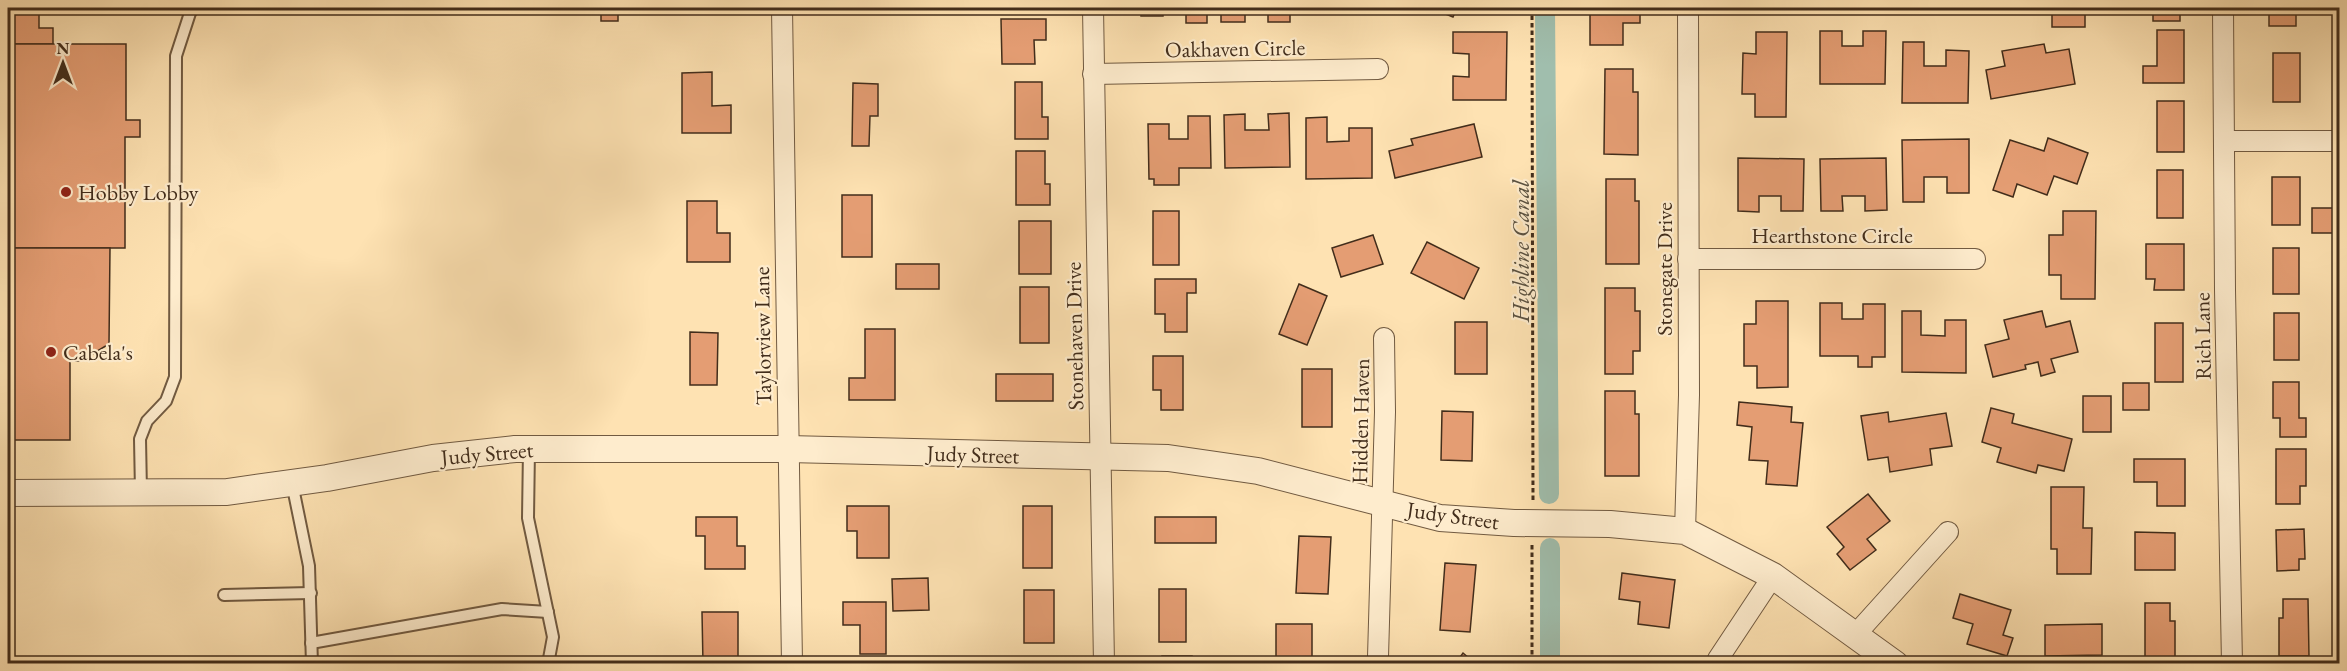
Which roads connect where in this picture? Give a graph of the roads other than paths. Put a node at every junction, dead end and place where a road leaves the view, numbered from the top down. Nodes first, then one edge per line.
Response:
1 (782, 8) edge
2 (1093, 8) edge
3 (1688, 8) edge
4 (2223, 8) edge
5 (190, 9) edge
6 (1378, 69) dead end
7 (1093, 74) junction
8 (2224, 141) junction
9 (2340, 141) edge
10 (1688, 259) junction
11 (1975, 259) dead end
12 (1384, 338) dead end
13 (529, 449) junction
14 (788, 449) junction
15 (1100, 457) junction
16 (292, 483) junction
17 (8, 493) edge
18 (141, 493) junction
19 (1383, 504) junction
20 (1685, 531) junction
21 (1948, 532) dead end
22 (1773, 576) junction
23 (311, 593) junction
24 (224, 595) dead end
25 (548, 612) junction
26 (1856, 634) junction
27 (311, 643) junction
28 (1378, 657) dead end
29 (1718, 659) dead end
30 (312, 663) edge
31 (548, 663) edge
32 (792, 663) edge
33 (1104, 663) edge
34 (1895, 663) edge
35 (2232, 663) edge

1 - 14 street, Taylorview Lane
2 - 7 street, Stonehaven Drive
3 - 10 street, Stonegate Drive
4 - 8 street, Rich Lane
5 - 18 lane
6 - 7 street, Oakhaven Circle
7 - 15 street, Stonehaven Drive
8 - 9 street
8 - 35 street, Rich Lane
10 - 11 street, Hearthstone Circle
10 - 20 street, Stonegate Drive
12 - 19 street, Hidden Haven
13 - 14 street, Judy Street
13 - 16 street, Judy Street
13 - 25 lane
14 - 15 street, Judy Street
14 - 32 street, Taylorview Lane
15 - 19 street, Judy Street
15 - 33 street, Stonehaven Drive
16 - 18 street, Judy Street
16 - 23 lane
17 - 18 street, Judy Street
19 - 20 street, Judy Street
19 - 28 street, Hidden Haven
20 - 22 street, Judy Street
21 - 26 street
22 - 26 street, Judy Street
22 - 29 street
23 - 24 lane
23 - 27 lane
25 - 27 lane
25 - 31 lane
26 - 34 street, Judy Street
27 - 30 lane

